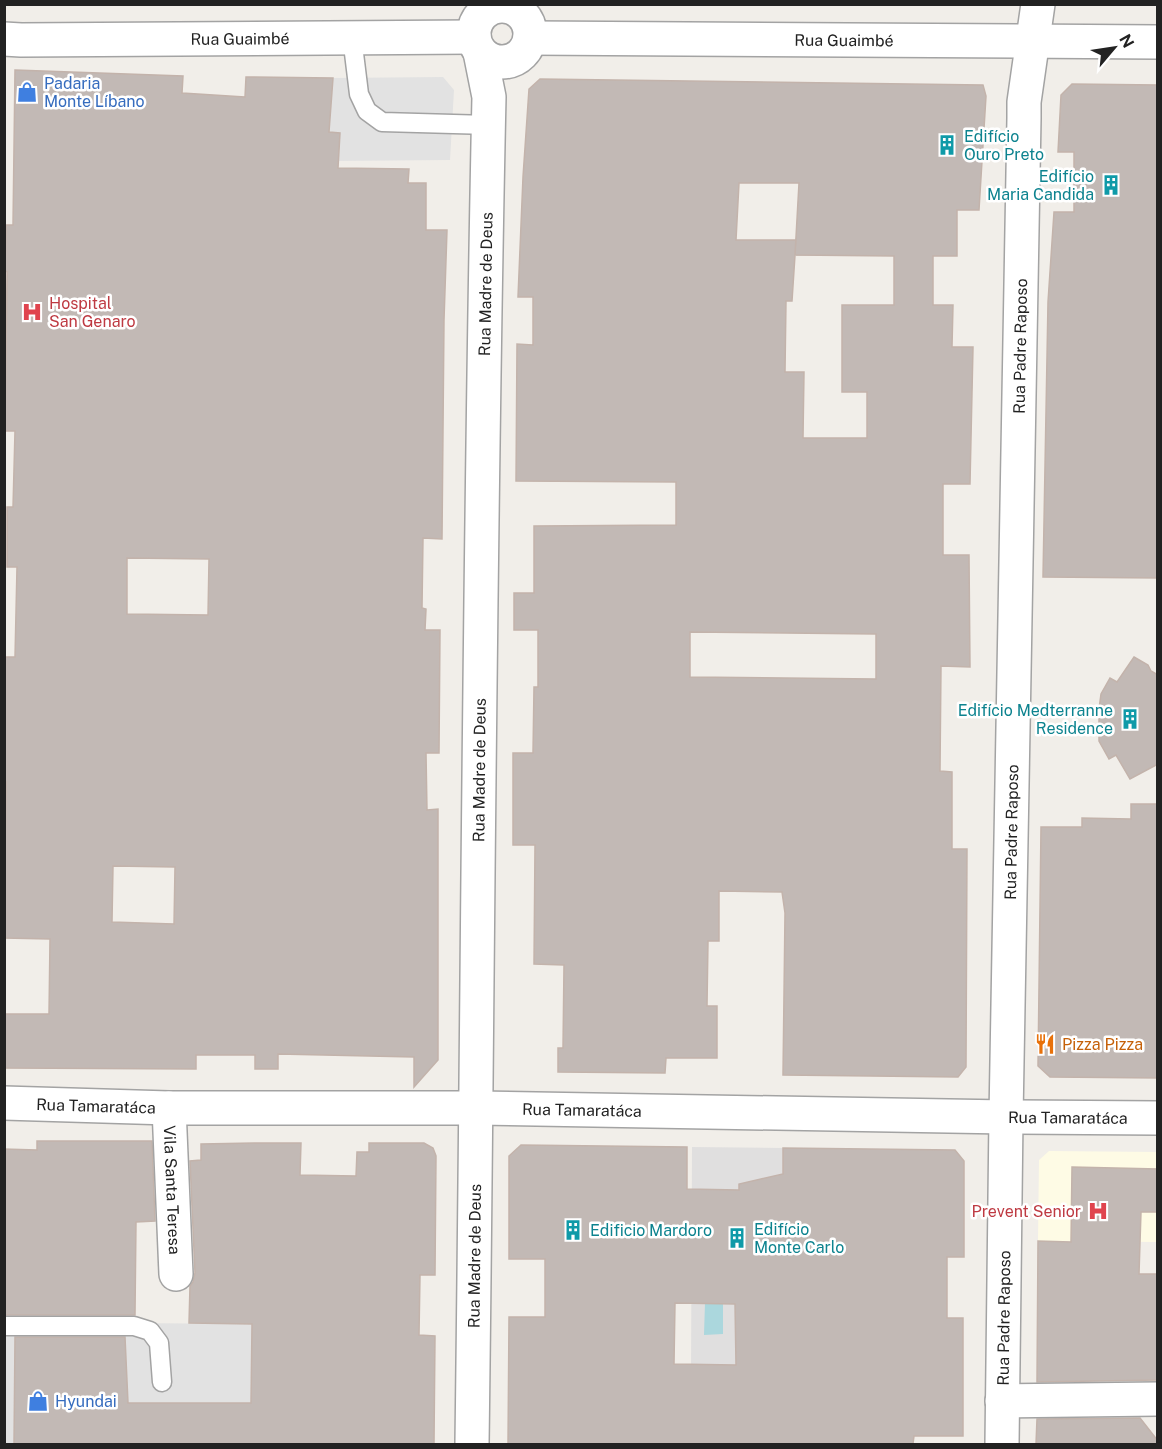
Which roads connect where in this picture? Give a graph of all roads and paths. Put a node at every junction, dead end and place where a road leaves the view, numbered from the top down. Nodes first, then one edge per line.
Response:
1 (1038, 4) edge
2 (513, 21) edge
3 (352, 37) junction
4 (4, 39) edge
5 (1033, 41) junction
6 (1158, 42) edge
7 (477, 44) junction
8 (489, 111) junction
9 (4, 1103) edge
10 (169, 1108) junction
11 (477, 1108) junction
12 (1006, 1117) junction
13 (1158, 1118) edge
14 (176, 1274) dead end
15 (4, 1326) edge
16 (162, 1382) dead end
17 (1158, 1399) edge
18 (1002, 1401) junction
19 (472, 1444) edge
20 (1002, 1444) edge

1 - 5 street, Rua Padre Raposo
2 - 5 street, Rua Guaimbé
2 - 7 street
2 - 7 street, Rua Guaimbé
2 - 8 street
3 - 4 street, Rua Guaimbé
3 - 7 street, Rua Guaimbé
3 - 8 lane
5 - 6 street, Rua Guaimbé
5 - 12 street, Rua Padre Raposo
7 - 8 street, Rua Madre de Deus
8 - 11 street, Rua Madre de Deus
9 - 10 street, Rua Tamaratáca
10 - 11 street, Rua Tamaratáca
10 - 14 street, Vila Santa Teresa
11 - 12 street, Rua Tamaratáca
11 - 19 street, Rua Madre de Deus
12 - 13 street, Rua Tamaratáca
12 - 18 street, Rua Padre Raposo
15 - 16 lane
17 - 18 street
18 - 20 street, Rua Padre Raposo

